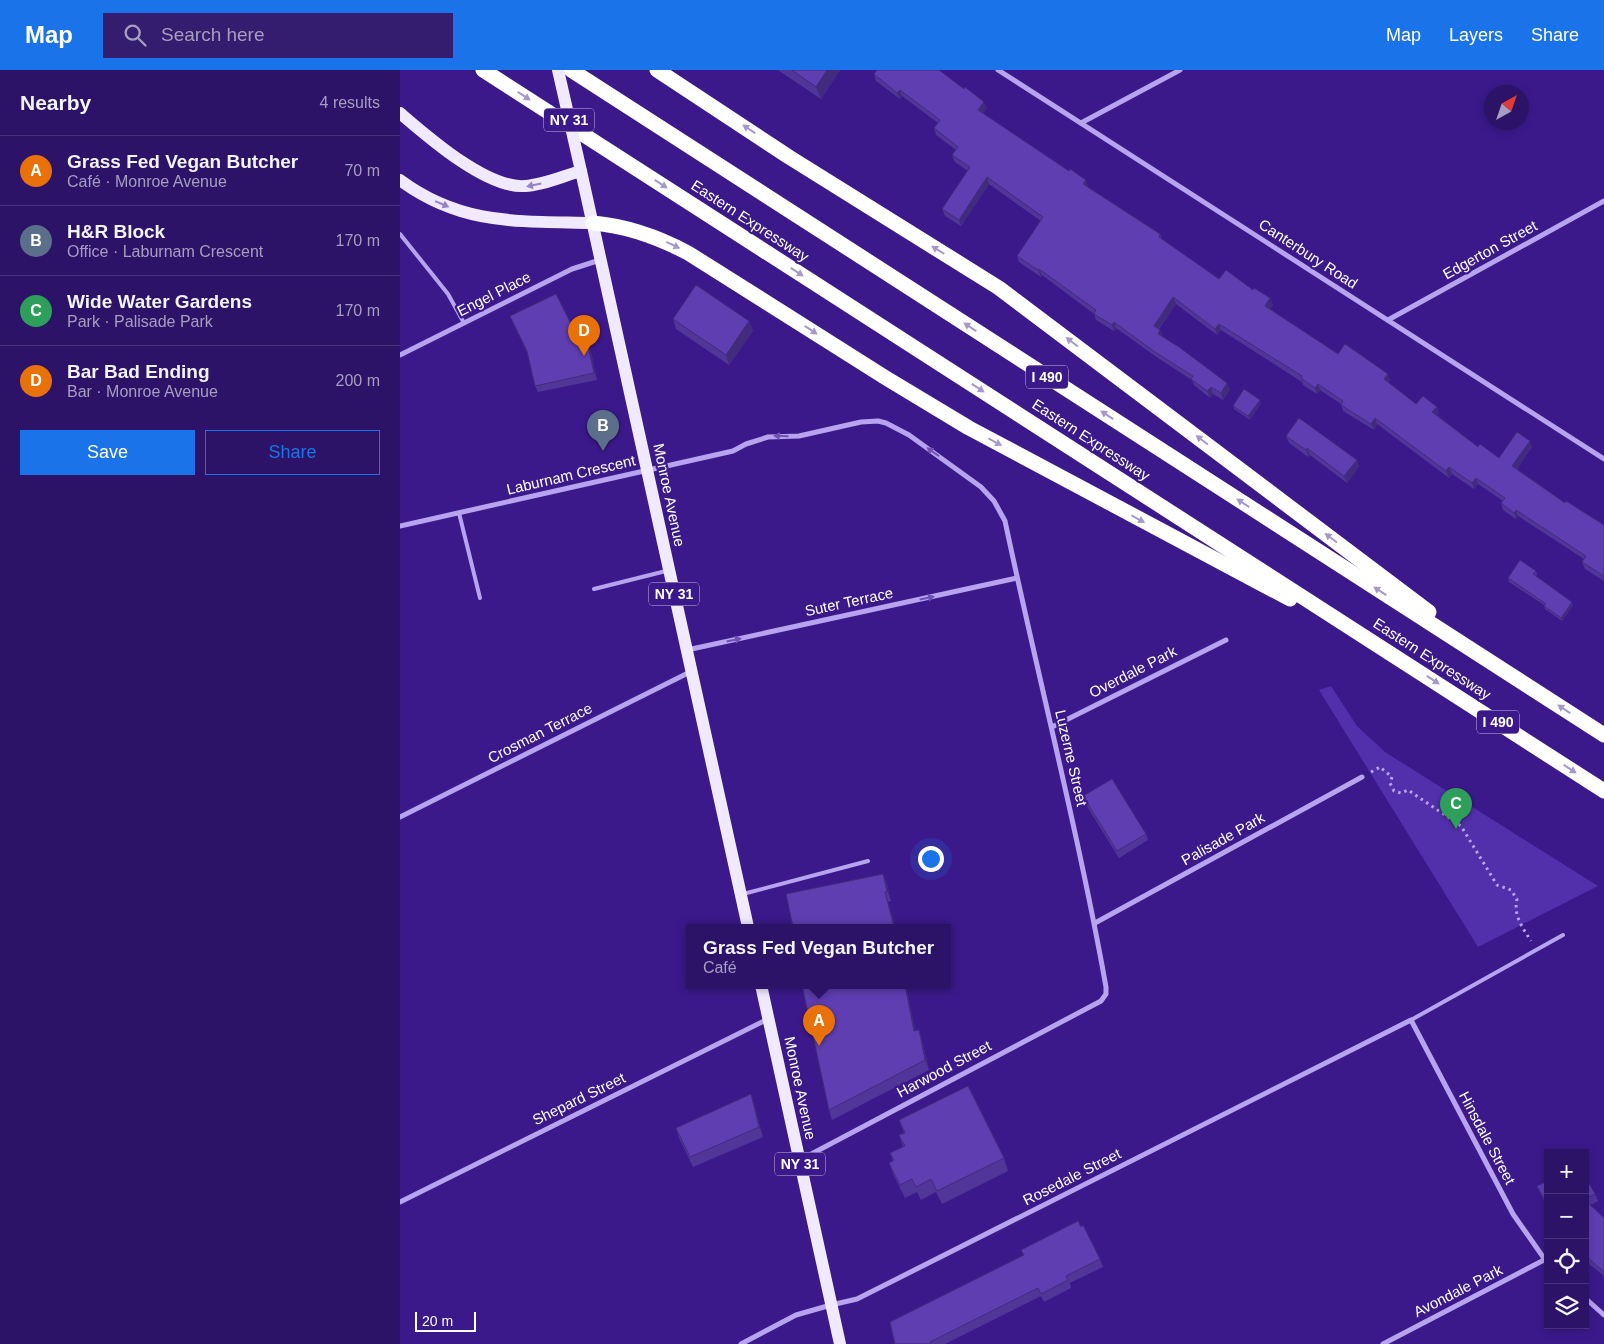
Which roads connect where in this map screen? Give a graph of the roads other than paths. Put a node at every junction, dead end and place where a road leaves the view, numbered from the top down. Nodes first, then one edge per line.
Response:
1 (483, 70) edge
2 (558, 70) edge
3 (571, 70) edge
4 (657, 70) edge
5 (998, 70) edge
6 (1180, 70) edge
7 (400, 114) edge
8 (1081, 123) junction
9 (581, 171) junction
10 (400, 180) edge
11 (1604, 201) edge
12 (593, 223) junction
13 (400, 234) edge
14 (601, 260) junction
15 (1388, 320) junction
16 (464, 323) junction
17 (400, 355) edge
18 (1604, 459) edge
19 (647, 471) junction
20 (459, 513) junction
21 (1004, 522) joint
22 (400, 526) edge
23 (668, 570) junction
24 (1017, 578) junction
25 (594, 589) dead end
26 (480, 598) dead end
27 (1226, 640) dead end
28 (686, 650) junction
29 (1392, 654) junction
30 (691, 672) junction
31 (1524, 684) junction
32 (1052, 727) junction
33 (1604, 735) edge
34 (1362, 777) road end
35 (1604, 791) edge
36 (400, 817) edge
37 (868, 861) dead end
38 (740, 894) junction
39 (1094, 923) junction
40 (747, 924) edge
41 (1563, 936) dead end
42 (762, 989) edge
43 (1101, 1001) joint
44 (768, 1018) junction
45 (1411, 1020) junction
46 (799, 1160) junction
47 (400, 1202) edge
48 (1544, 1259) edge
49 (1544, 1263) edge
50 (1589, 1302) edge
51 (831, 1305) junction
52 (1604, 1315) edge
53 (741, 1344) edge
54 (840, 1344) edge
55 (1383, 1344) edge

1 -> 29 highway, Eastern Expressway / I 490
2 - 9 main road, Monroe Avenue / NY 31, bridge
31 -> 3 highway, Eastern Expressway / I 490
31 -> 4 highway
5 - 8 street, Canterbury Road
6 - 8 street
9 -> 7 main road
8 - 15 street, Canterbury Road
9 - 12 main road, Monroe Avenue / NY 31
10 -> 12 main road
11 - 15 street, Edgerton Street
12 - 14 main road, Monroe Avenue / NY 31
12 -> 29 highway
13 - 16 lane
14 - 16 street, Engel Place
14 - 19 main road, Monroe Avenue / NY 31
15 - 18 street, Canterbury Road
16 - 17 street, Engel Place
19 - 20 street, Laburnam Crescent
21 -> 19 street, Laburnam Crescent
19 - 23 main road, Monroe Avenue / NY 31
20 - 22 street, Laburnam Crescent
20 - 26 lane
21 - 24 street, Luzerne Street
23 - 25 lane
23 - 28 main road, Monroe Avenue / NY 31
28 -> 24 street, Suter Terrace
24 - 32 street, Luzerne Street
27 - 32 street, Overdale Park
28 - 30 main road, Monroe Avenue / NY 31
29 -> 35 highway, Eastern Expressway / I 490
30 - 36 street, Crosman Terrace
30 - 38 main road, Monroe Avenue / NY 31
33 -> 31 highway, Eastern Expressway / I 490
32 - 39 street, Luzerne Street
34 - 39 street, Palisade Park
37 - 38 lane
38 - 40 main road, Monroe Avenue / NY 31
39 - 43 street, Luzerne Street
41 - 45 lane
42 - 44 main road, Monroe Avenue / NY 31
43 - 46 street, Harwood Street
44 - 46 main road, Monroe Avenue / NY 31
44 - 47 street, Shepard Street
45 - 48 street, Hinsdale Street
45 - 51 street, Rosedale Street
46 - 51 main road, Monroe Avenue / NY 31
49 - 55 street, Avondale Park
50 - 52 street
51 - 53 street, Rosedale Street
51 - 54 main road, Monroe Avenue / NY 31

